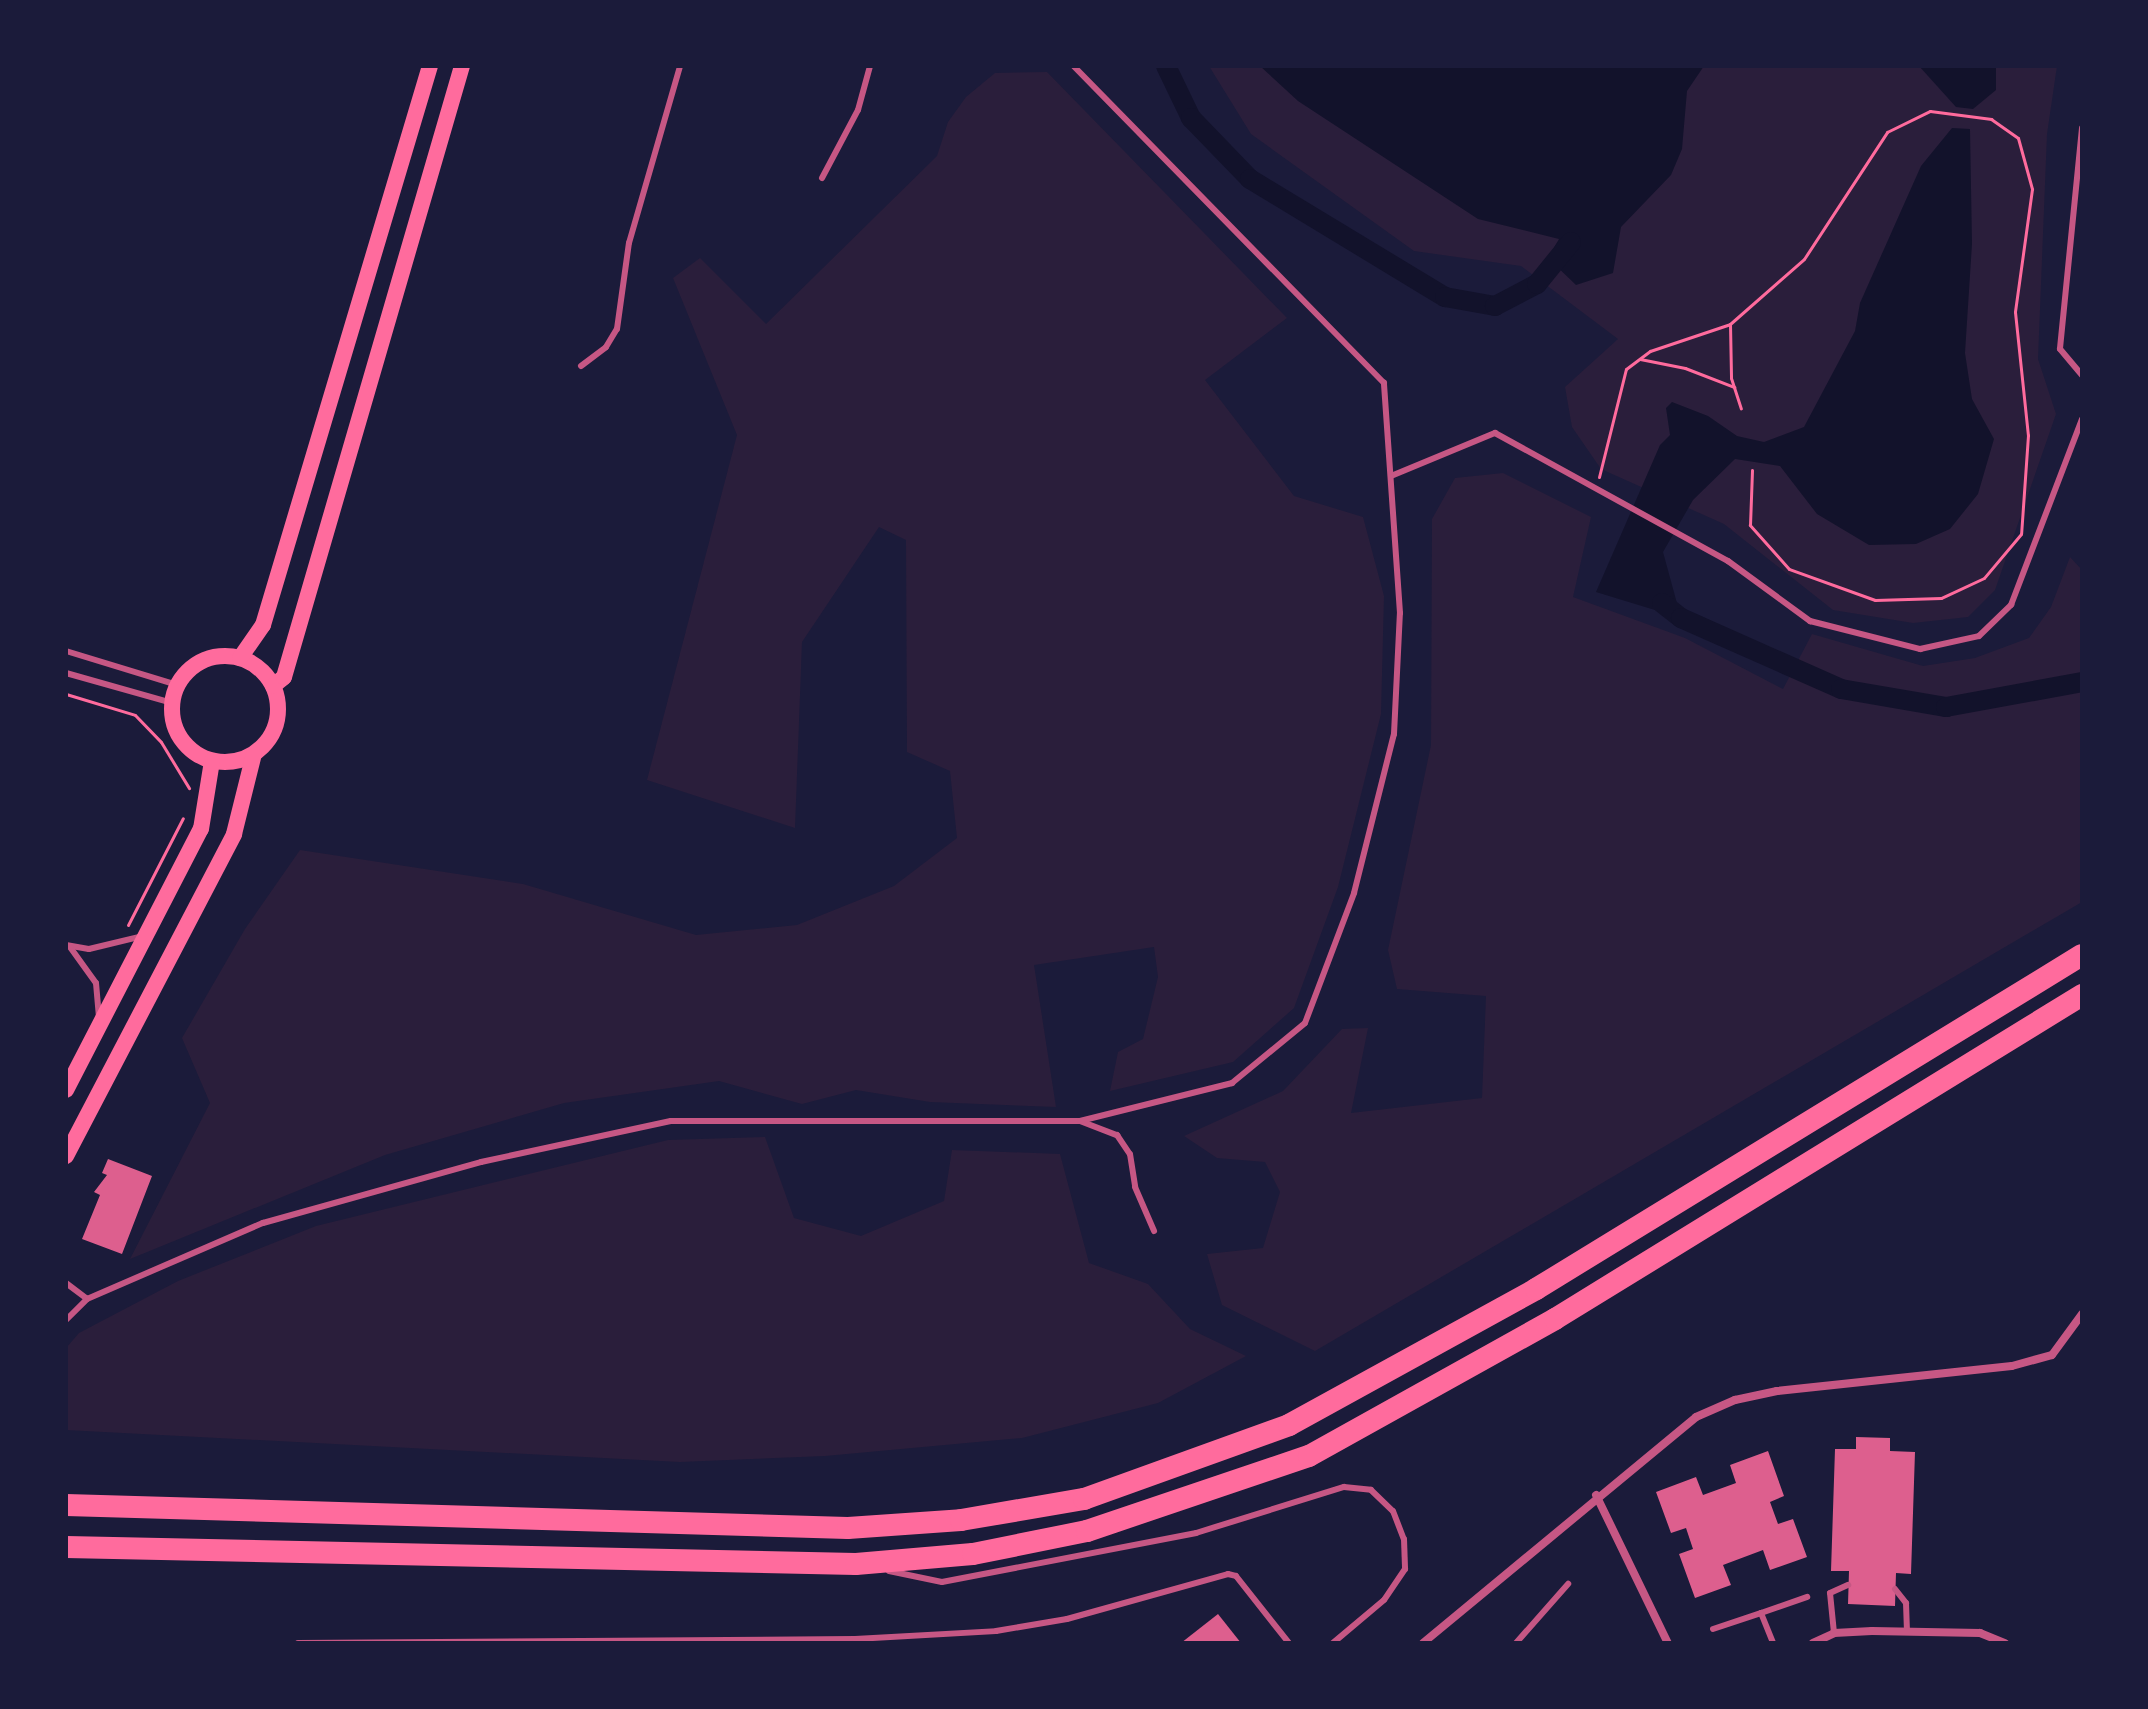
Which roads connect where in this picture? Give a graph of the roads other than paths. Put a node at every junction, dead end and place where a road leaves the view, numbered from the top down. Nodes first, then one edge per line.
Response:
1 (430, 66) edge
2 (462, 66) edge
3 (680, 66) edge
4 (870, 66) edge
5 (1074, 66) edge
6 (2082, 128) edge
7 (822, 178) dead end
8 (581, 366) dead end
9 (2082, 375) edge
10 (2082, 419) edge
11 (1391, 476) junction
12 (66, 651) edge
13 (240, 658) junction
14 (66, 673) edge
15 (177, 685) junction
16 (273, 686) junction
17 (172, 703) junction
18 (254, 754) junction
19 (212, 761) junction
20 (146, 935) junction
21 (68, 946) edge
22 (2082, 955) edge
23 (2082, 995) edge
24 (100, 1024) junction
25 (66, 1090) edge
26 (1080, 1121) junction
27 (66, 1156) edge
28 (1154, 1231) dead end
29 (66, 1283) edge
30 (87, 1299) junction
31 (2082, 1314) edge
32 (66, 1320) edge
33 (1596, 1495) junction
34 (66, 1505) edge
35 (66, 1547) edge
36 (856, 1564) junction
37 (1568, 1584) dead end
38 (1848, 1585) dead end
39 (1895, 1589) dead end
40 (1807, 1597) dead end
41 (1761, 1613) junction
42 (1713, 1629) dead end
43 (1907, 1632) junction
44 (1834, 1633) junction
45 (1980, 1633) junction
46 (1524, 1640) edge
47 (298, 1643) edge
48 (1289, 1643) edge
49 (1333, 1643) edge
50 (1423, 1643) edge
51 (1516, 1643) edge
52 (1668, 1643) edge
53 (1773, 1643) edge
54 (1813, 1643) edge
55 (1979, 1643) edge
56 (2005, 1643) edge

1 - 13 main road
2 - 16 main road
3 - 8 lane
4 - 7 lane
5 - 11 lane
6 - 9 lane
10 - 11 lane
11 - 26 lane
12 - 15 lane
13 - 15 main road
13 - 16 main road
14 - 17 lane
15 - 17 main road
16 - 18 main road
17 - 19 main road
18 - 19 main road
18 - 27 main road
19 - 20 main road
20 - 21 lane
20 - 24 main road
21 - 24 lane
22 - 34 highway
23 - 36 highway
24 - 25 main road
26 - 28 lane
26 - 30 lane
29 - 30 lane
30 - 32 lane
31 - 33 street
33 - 50 street
33 - 52 street
35 - 36 highway
36 - 49 lane
37 - 46 lane
38 - 44 lane
39 - 43 lane
40 - 41 lane
41 - 42 lane
41 - 53 lane
43 - 44 street
43 - 45 street
44 - 54 street
45 - 55 lane
45 - 56 street
46 - 51 lane
47 - 48 lane

